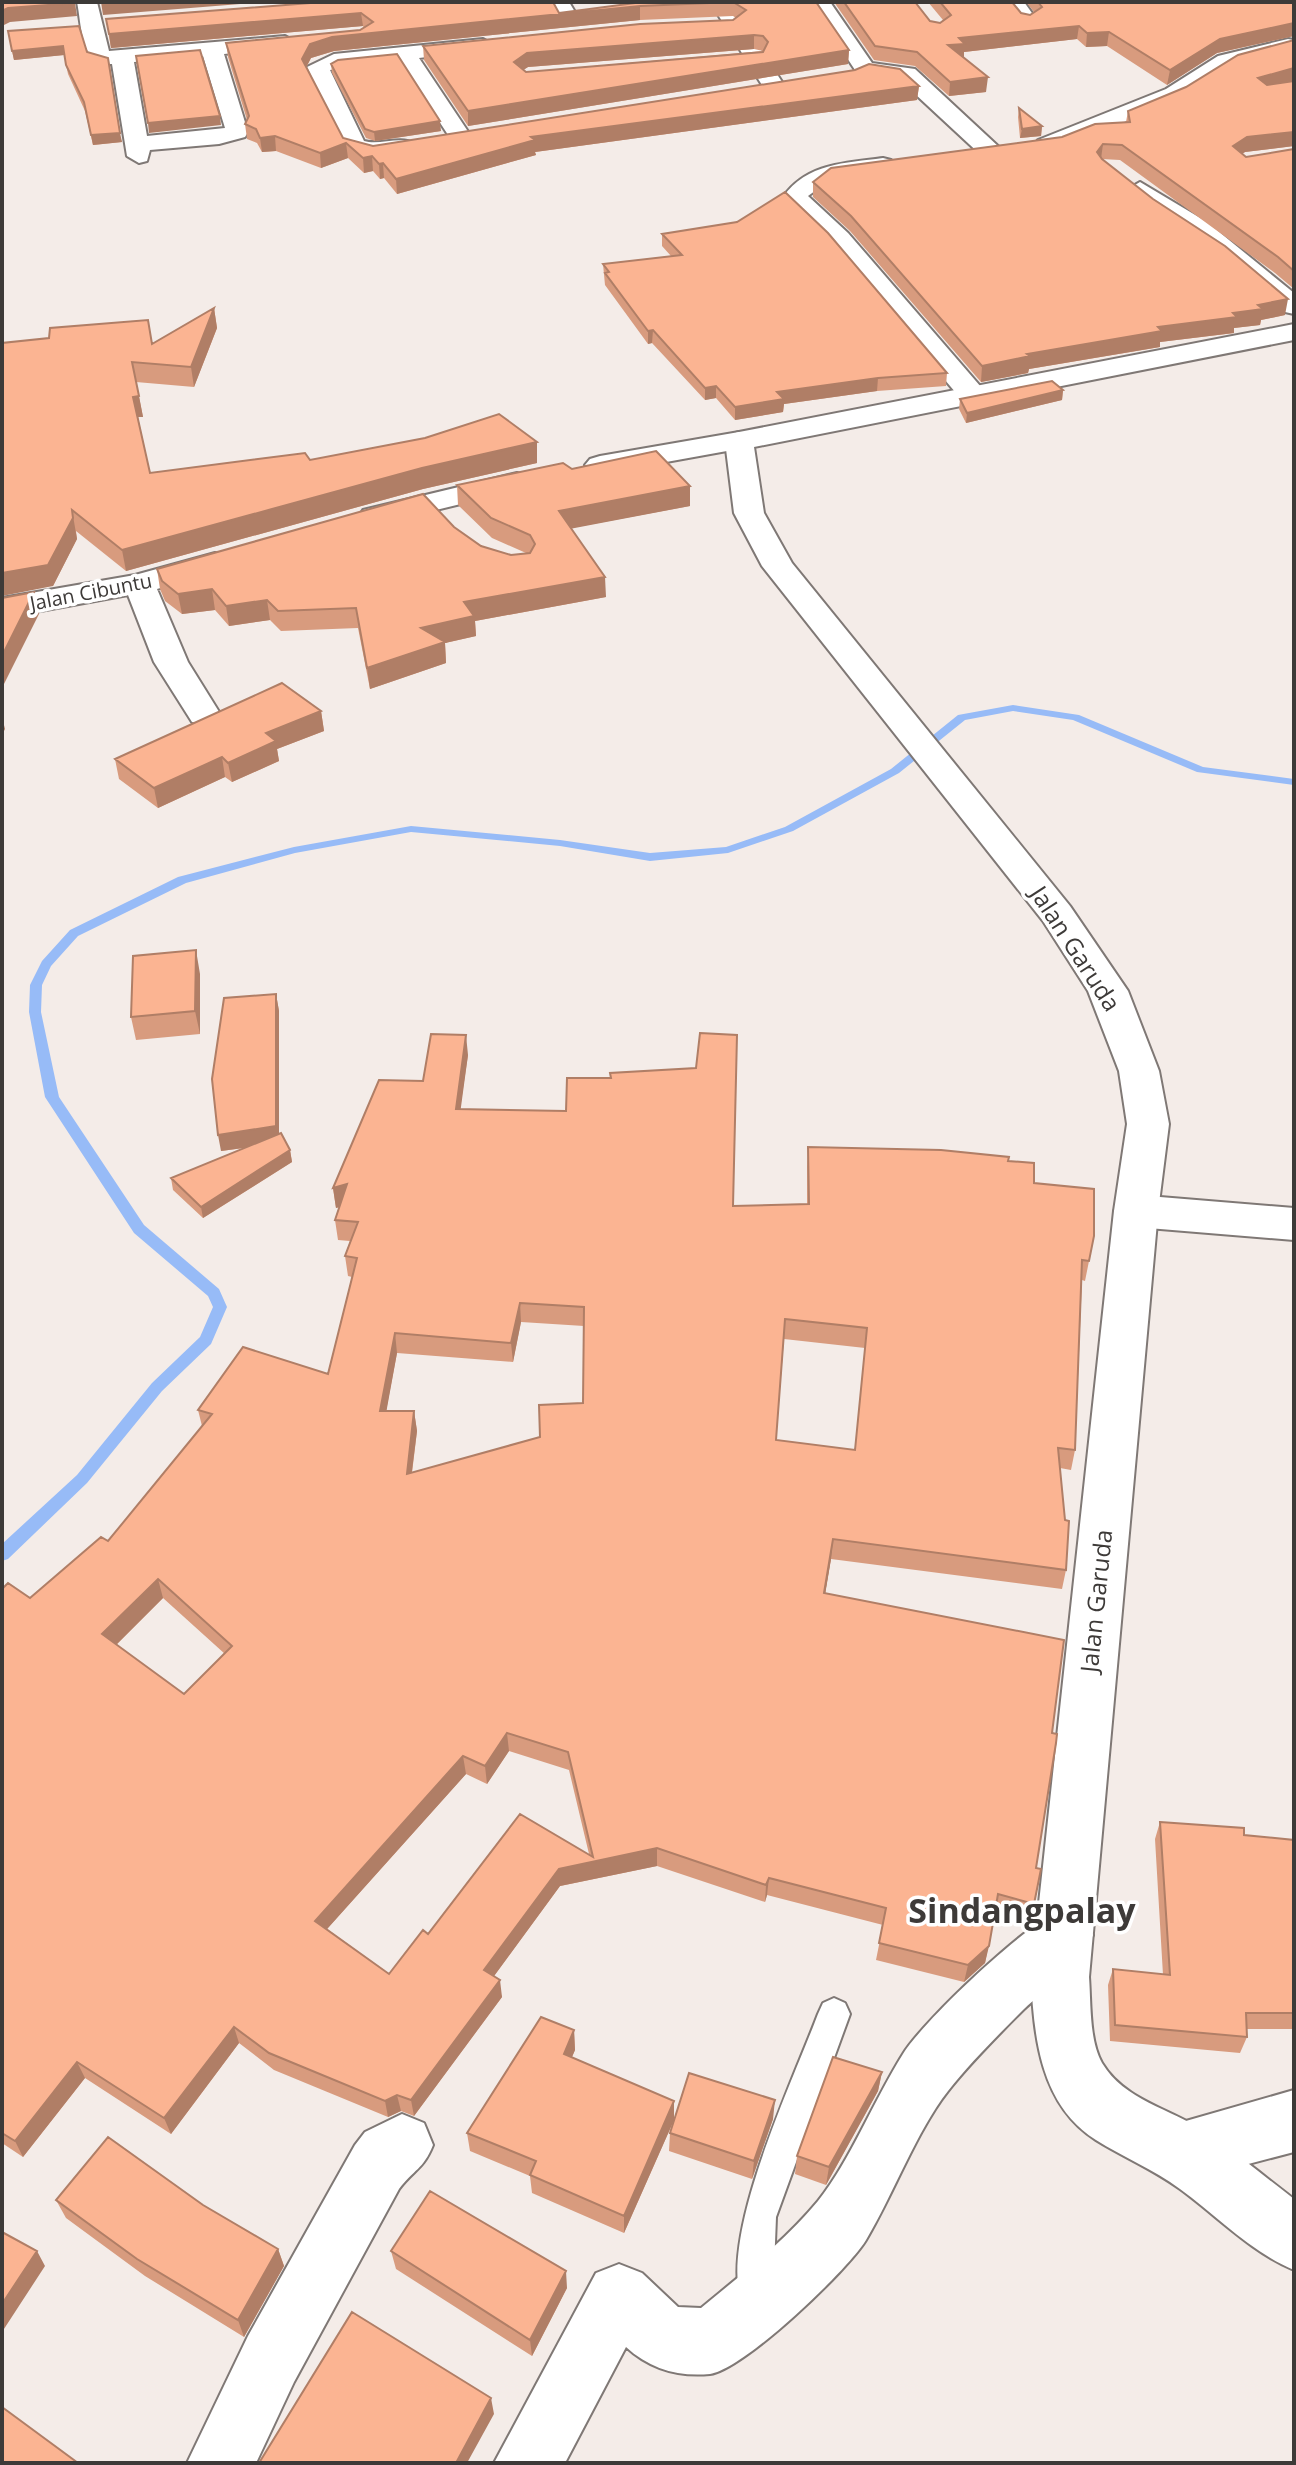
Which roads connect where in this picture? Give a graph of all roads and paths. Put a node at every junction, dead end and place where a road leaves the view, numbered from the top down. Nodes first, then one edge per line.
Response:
1 (87, 2) edge
2 (559, 2) edge
3 (720, 2) edge
4 (827, 2) edge
5 (1013, 2) edge
6 (1027, 20) edge
7 (101, 25) junction
8 (64, 27) edge
9 (1294, 30) edge
10 (386, 33) edge
11 (565, 37) edge
12 (307, 40) edge
13 (1294, 44) edge
14 (212, 49) junction
15 (405, 53) junction
16 (122, 57) junction
17 (754, 58) junction
18 (726, 60) edge
19 (865, 68) junction
20 (841, 76) edge
21 (801, 83) edge
22 (775, 88) junction
23 (746, 93) edge
24 (490, 134) edge
25 (462, 139) junction
26 (991, 152) junction
27 (956, 156) edge
28 (907, 162) edge
29 (1119, 173) edge
30 (1294, 306) edge
31 (1294, 332) edge
32 (971, 393) junction
33 (739, 441) junction
34 (569, 471) edge
35 (539, 477) edge
36 (347, 524) edge
37 (246, 553) edge
38 (139, 584) junction
39 (2, 608) edge
40 (204, 715) edge
41 (1136, 1211) junction
42 (1294, 1224) edge
43 (1064, 1935) junction
44 (834, 2014) dead end
45 (1294, 2121) edge
46 (402, 2145) dead end
47 (1180, 2151) junction
48 (1294, 2238) edge
49 (754, 2308) junction
50 (221, 2463) edge
51 (528, 2463) edge

1 - 7 street
2 - 10 street
3 - 17 street
4 - 19 street
5 - 6 street
7 - 8 street
7 - 16 street
9 - 13 street
11 - 15 street
12 - 14 street
13 - 26 street
14 - 16 street
14 - 16 street
15 - 25 street
15 - 25 street
17 - 18 street
17 - 22 street
19 - 20 street
19 - 26 street
21 - 22 street
22 - 23 street
24 - 25 street
26 - 27 street
28 - 32 street
29 - 30 street
31 - 32 street
32 - 33 street
33 - 34 street
33 - 41 street, Jalan Garuda
35 - 36 street
37 - 38 street, Jalan Cibuntu
38 - 39 street, Jalan Cibuntu
38 - 40 street
41 - 42 street
41 - 43 street, Jalan Garuda
43 - 47 street, Jalan Garuda
43 - 49 street
44 - 49 lane
45 - 47 street
46 - 50 street
47 - 48 street, Jalan Garuda
49 - 51 street

